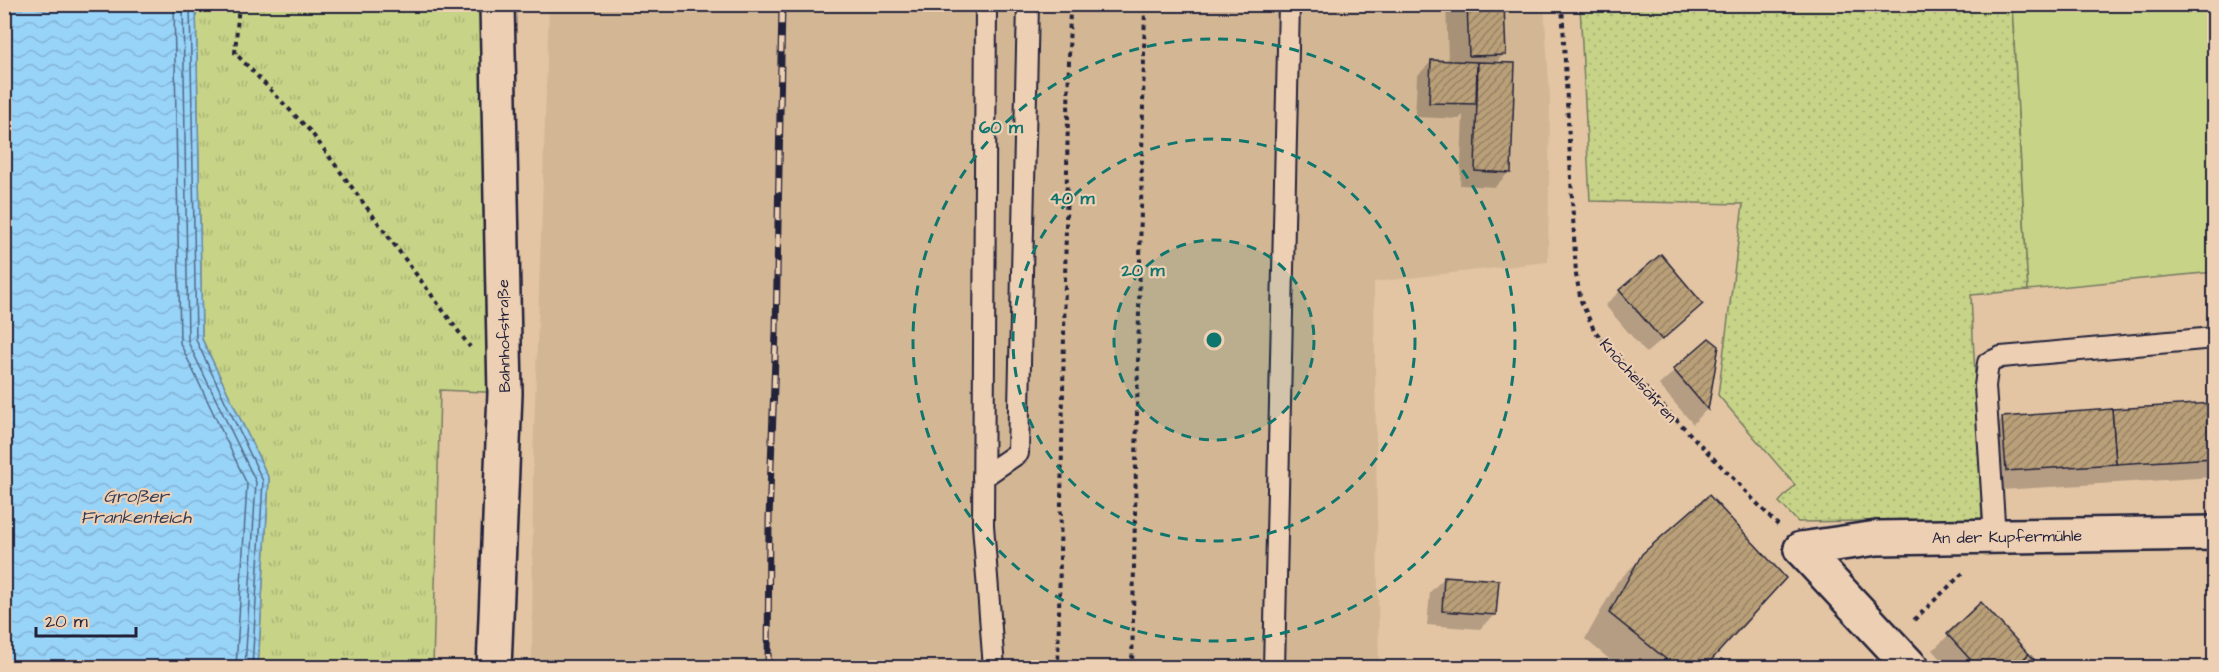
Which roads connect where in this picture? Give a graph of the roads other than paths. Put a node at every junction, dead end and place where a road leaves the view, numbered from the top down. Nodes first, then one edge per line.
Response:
1 (497, 4) edge
2 (986, 4) edge
3 (1029, 4) edge
4 (1289, 4) edge
5 (2214, 338) edge
6 (984, 477) junction
7 (2214, 533) edge
8 (1995, 537) junction
9 (494, 668) edge
10 (994, 668) edge
11 (1275, 668) edge
12 (1912, 668) edge

1 - 9 street, Bahnhofstraße
2 - 6 lane
3 - 6 lane
4 - 11 lane
5 - 8 lane
6 - 10 lane
7 - 8 street, An der Kupfermühle
8 - 12 street, An der Kupfermühle

